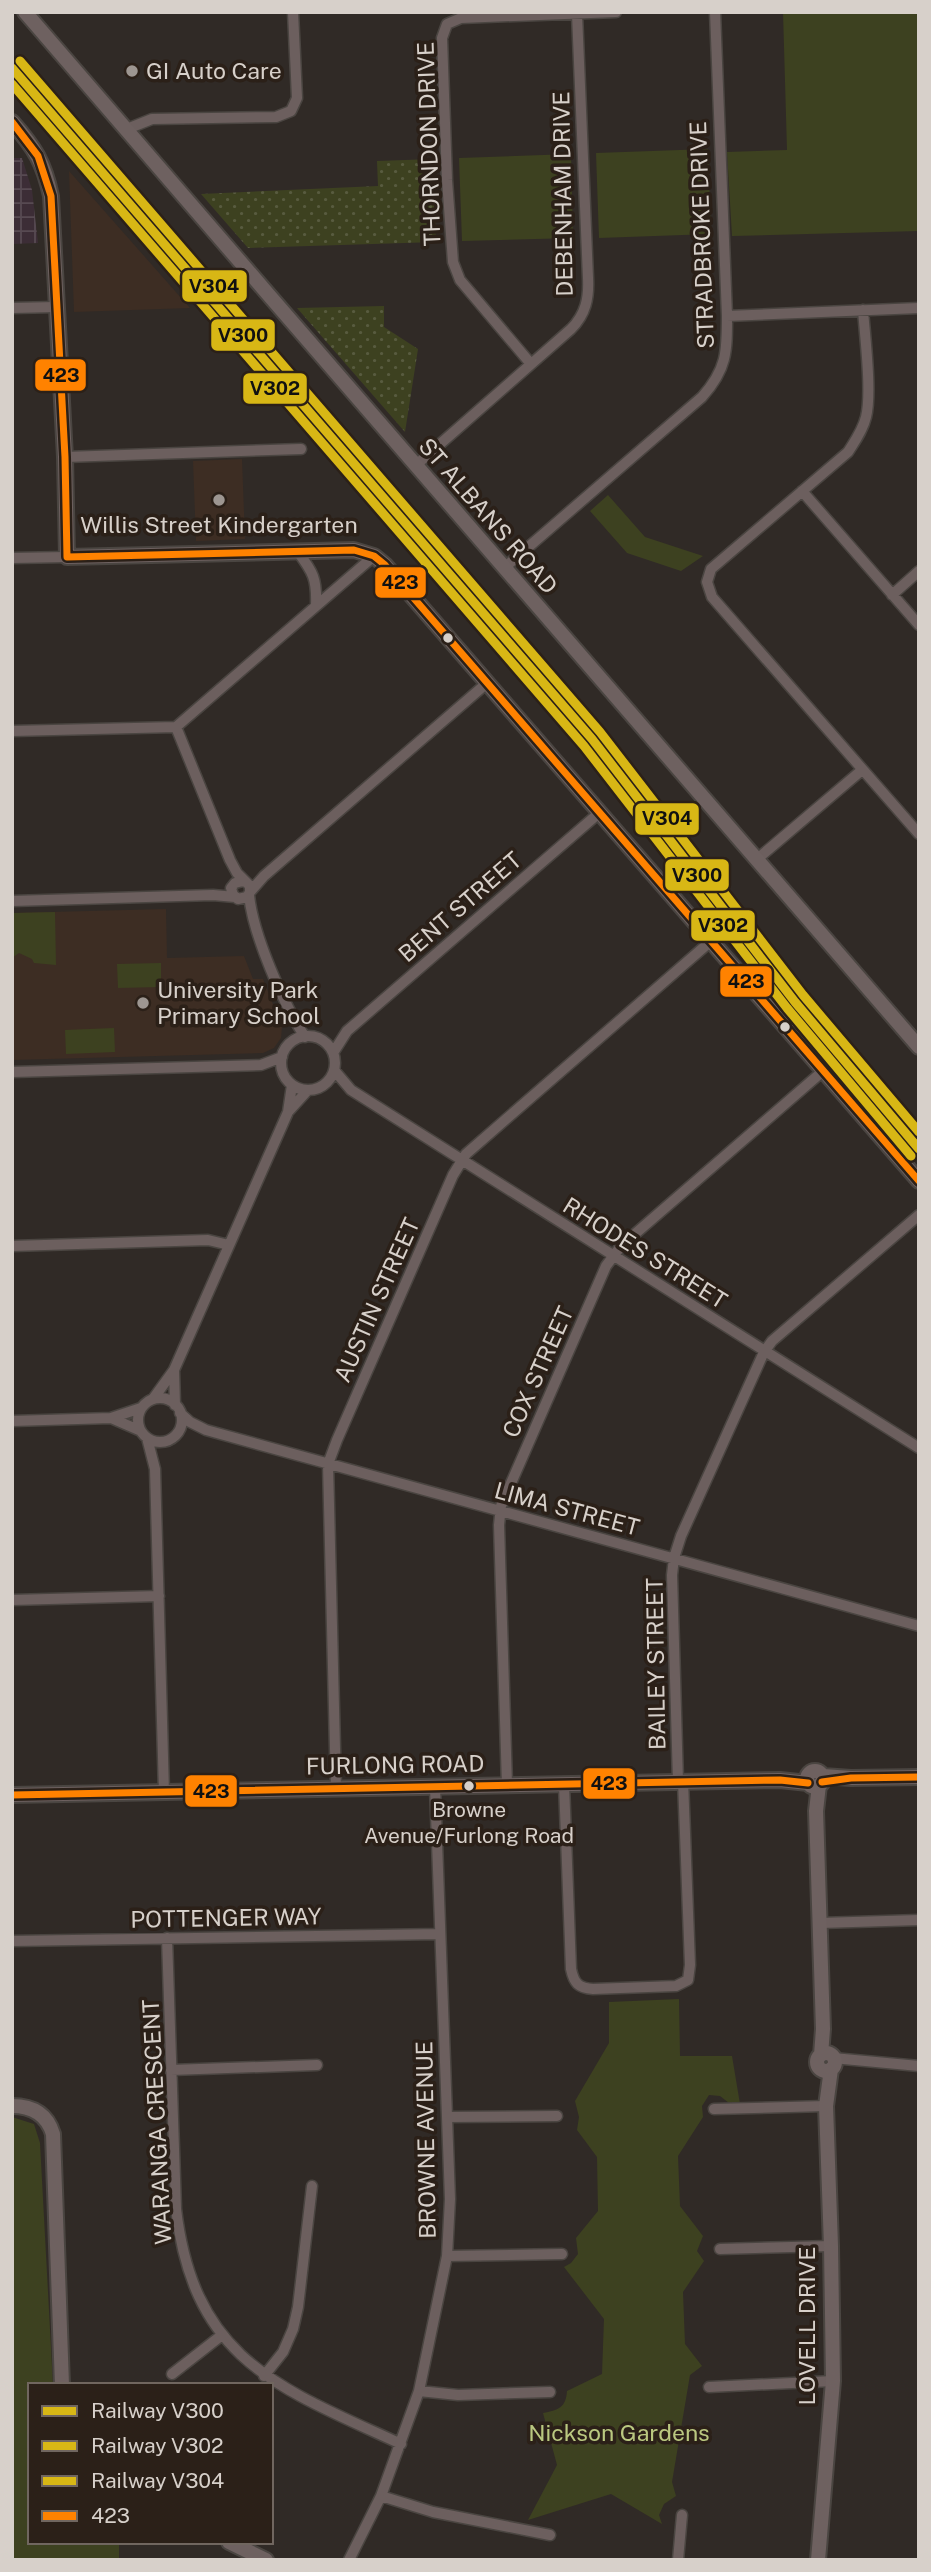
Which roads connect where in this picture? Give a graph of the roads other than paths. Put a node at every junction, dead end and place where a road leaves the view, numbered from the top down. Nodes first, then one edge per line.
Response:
1 (25, 12) edge
2 (45, 12) edge
3 (293, 12) edge
4 (616, 12) edge
5 (715, 12) edge
6 (577, 14) junction
7 (38, 27) junction
8 (12, 122) edge
9 (127, 129) junction
10 (57, 307) junction
11 (919, 308) edge
12 (12, 309) edge
13 (863, 310) junction
14 (727, 316) junction
15 (531, 364) junction
16 (301, 449) dead end
17 (65, 457) junction
18 (415, 466) junction
19 (802, 491) junction
20 (298, 552) junction
21 (67, 556) junction
22 (374, 556) junction
23 (12, 558) edge
24 (504, 568) junction
25 (919, 572) edge
26 (892, 595) junction
27 (316, 605) junction
28 (919, 625) edge
29 (487, 683) junction
30 (176, 727) junction
31 (12, 732) edge
32 (862, 769) junction
33 (599, 813) junction
34 (919, 834) edge
35 (757, 860) junction
36 (264, 876) junction
37 (238, 888) junction
38 (249, 894) junction
39 (12, 901) edge
40 (252, 918) junction
41 (711, 941) junction
42 (289, 1013) junction
43 (347, 1031) junction
44 (306, 1037) junction
45 (323, 1041) junction
46 (293, 1042) junction
47 (919, 1047) edge
48 (333, 1053) junction
49 (282, 1057) junction
50 (261, 1065) junction
51 (334, 1070) junction
52 (823, 1071) junction
53 (12, 1072) edge
54 (283, 1072) junction
55 (292, 1084) junction
56 (325, 1085) junction
57 (307, 1090) junction
58 (351, 1090) junction
59 (288, 1112) junction
60 (461, 1160) junction
61 (919, 1181) edge
62 (919, 1214) edge
63 (229, 1245) junction
64 (12, 1246) edge
65 (613, 1254) junction
66 (764, 1352) junction
67 (174, 1370) junction
68 (153, 1399) junction
69 (141, 1408) junction
70 (178, 1409) junction
71 (111, 1418) junction
72 (12, 1421) edge
73 (205, 1430) junction
74 (144, 1434) junction
75 (170, 1438) junction
76 (919, 1448) edge
77 (328, 1464) junction
78 (155, 1469) junction
79 (500, 1512) junction
80 (674, 1558) junction
81 (159, 1596) junction
82 (12, 1600) edge
83 (919, 1626) edge
84 (919, 1777) edge
85 (681, 1781) junction
86 (815, 1781) junction
87 (564, 1784) junction
88 (507, 1785) junction
89 (435, 1787) junction
90 (336, 1789) junction
91 (164, 1793) junction
92 (12, 1795) edge
93 (919, 1920) edge
94 (820, 1923) junction
95 (440, 1934) junction
96 (167, 1938) junction
97 (12, 1941) edge
98 (829, 2062) junction
99 (317, 2065) dead end
100 (919, 2066) edge
101 (171, 2070) junction
102 (826, 2099) junction
103 (12, 2106) edge
104 (714, 2109) dead end
105 (557, 2116) dead end
106 (447, 2117) junction
107 (312, 2186) dead end
108 (831, 2246) junction
109 (720, 2249) dead end
110 (562, 2254) dead end
111 (447, 2256) junction
112 (222, 2334) junction
113 (172, 2374) dead end
114 (264, 2376) junction
115 (832, 2381) junction
116 (62, 2383) edge
117 (709, 2387) dead end
118 (419, 2391) junction
119 (550, 2392) dead end
120 (401, 2444) junction
121 (381, 2496) junction
122 (682, 2515) dead end
123 (550, 2535) dead end
124 (233, 2544) edge
125 (266, 2560) edge
126 (349, 2560) edge
127 (678, 2560) edge
128 (818, 2560) edge

1 - 7 street, ST ALBANS ROAD
2 - 7 street
3 - 9 street
4 - 6 street, THORNDON DRIVE
5 - 14 street, STRADBROKE DRIVE
6 - 15 street, DEBENHAM DRIVE
6 - 15 street, THORNDON DRIVE
7 - 9 street, ST ALBANS ROAD
8 - 10 street
9 - 18 street, ST ALBANS ROAD
10 - 12 street
10 - 17 street
11 - 13 street
13 - 14 street
13 - 19 street
14 - 24 street, STRADBROKE DRIVE
15 - 18 street, DEBENHAM DRIVE
16 - 17 street
17 - 21 street
18 - 24 street, ST ALBANS ROAD
19 - 26 street
19 - 32 street
20 - 21 street
20 - 22 street
20 - 27 street
21 - 23 street
22 - 27 street
22 - 29 street
24 - 35 street, ST ALBANS ROAD
25 - 26 street
26 - 28 street
27 - 30 street
29 - 33 street
29 - 36 street
30 - 31 street
30 - 37 street
32 - 34 street
32 - 35 street
33 - 41 street
33 - 43 street, BENT STREET
35 - 47 street, ST ALBANS ROAD
36 - 37 street
36 - 38 street
37 - 38 street
37 - 39 street
37 - 40 street
38 - 40 street
40 - 42 street
41 - 52 street
41 - 60 street, AUSTIN STREET
42 - 44 street
42 - 46 street
43 - 45 street, BENT STREET
43 - 48 street, BENT STREET
44 - 45 street
44 - 46 street
45 - 48 street
46 - 49 street
48 - 51 street
49 - 50 street
49 - 54 street
50 - 53 street
50 - 54 street
51 - 56 street
51 - 58 street, RHODES STREET
52 - 61 street
52 - 65 street, COX STREET
54 - 55 street
55 - 57 street
55 - 59 street
56 - 57 street
56 - 58 street, RHODES STREET
57 - 59 street
58 - 60 street, RHODES STREET
59 - 63 street
60 - 65 street, RHODES STREET
60 - 77 street, AUSTIN STREET
62 - 66 street, BAILEY STREET
63 - 64 street
63 - 67 street
65 - 66 street, RHODES STREET
65 - 79 street, COX STREET
66 - 76 street, RHODES STREET
66 - 80 street, BAILEY STREET
67 - 68 street
67 - 70 street
68 - 69 street
68 - 70 street
69 - 71 street
69 - 74 street
70 - 73 street, LIMA STREET
70 - 75 street
71 - 72 street
71 - 74 street
73 - 75 street, LIMA STREET
73 - 77 street, LIMA STREET
74 - 75 street
74 - 78 street
75 - 78 street
77 - 79 street, LIMA STREET
77 - 90 street, AUSTIN STREET
78 - 81 street
79 - 80 street, LIMA STREET
79 - 88 street, COX STREET
80 - 83 street, LIMA STREET
80 - 85 street, BAILEY STREET
81 - 82 street
81 - 91 street
84 - 86 street, FURLONG ROAD
85 - 86 street, FURLONG ROAD
85 - 87 street, FURLONG ROAD
85 - 87 street, BAILEY STREET
86 - 94 street, LOVELL DRIVE
87 - 88 street, FURLONG ROAD
88 - 89 street, FURLONG ROAD
89 - 90 street, FURLONG ROAD
89 - 95 street, BROWNE AVENUE
90 - 91 street, FURLONG ROAD
91 - 92 street, FURLONG ROAD
93 - 94 street
94 - 98 street, LOVELL DRIVE
95 - 96 street, POTTENGER WAY
95 - 106 street, BROWNE AVENUE
96 - 97 street, POTTENGER WAY
96 - 101 street, WARANGA CRESCENT
98 - 100 street
98 - 102 street, LOVELL DRIVE
99 - 101 street
101 - 112 street, WARANGA CRESCENT
102 - 104 street
102 - 108 street, LOVELL DRIVE
103 - 116 street
105 - 106 street
106 - 111 street, BROWNE AVENUE
107 - 114 street
108 - 109 street
108 - 115 street, LOVELL DRIVE
110 - 111 street
111 - 118 street, BROWNE AVENUE
112 - 113 street
112 - 114 street, WARANGA CRESCENT
114 - 120 street, WARANGA CRESCENT
115 - 117 street
115 - 128 street, LOVELL DRIVE
118 - 119 street
118 - 120 street, BROWNE AVENUE
120 - 121 street, BROWNE AVENUE
121 - 123 street
121 - 126 street, BROWNE AVENUE
122 - 127 street
124 - 125 street

